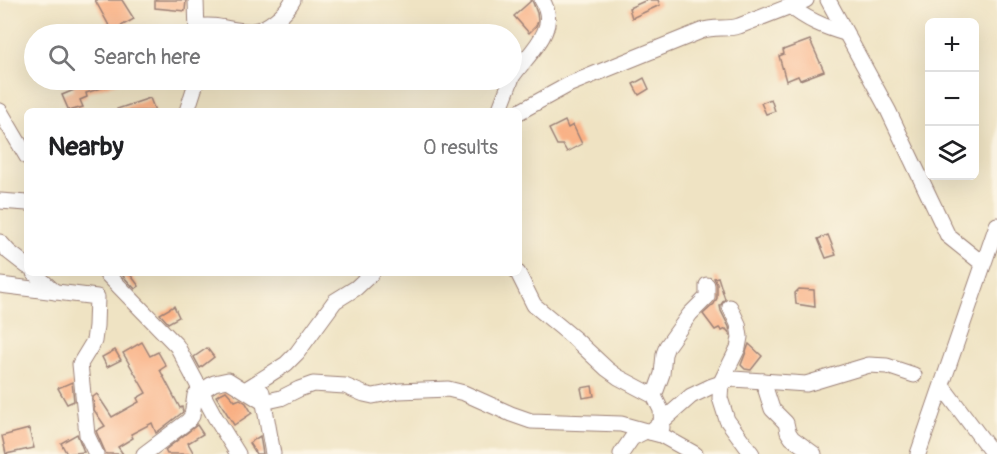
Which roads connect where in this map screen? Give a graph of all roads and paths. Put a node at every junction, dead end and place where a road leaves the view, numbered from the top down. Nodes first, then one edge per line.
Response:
1 (196, 0) edge
2 (293, 0) edge
3 (542, 0) edge
4 (806, 0) edge
5 (828, 0) edge
6 (790, 6) junction
7 (197, 24) edge
8 (267, 24) edge
9 (845, 33) junction
10 (522, 64) edge
11 (194, 90) edge
12 (507, 90) edge
13 (188, 108) edge
14 (500, 108) edge
15 (522, 110) edge
16 (0, 111) edge
17 (24, 152) edge
18 (0, 201) edge
19 (24, 203) edge
20 (997, 225) edge
21 (0, 242) edge
22 (24, 264) edge
23 (982, 264) junction
24 (37, 276) edge
25 (109, 276) edge
26 (369, 276) edge
27 (520, 276) edge
28 (0, 285) edge
29 (707, 285) dead end
30 (55, 292) junction
31 (730, 308) dead end
32 (914, 375) dead end
33 (261, 381) junction
34 (763, 381) junction
35 (721, 382) junction
36 (942, 386) junction
37 (245, 390) junction
38 (202, 392) junction
39 (654, 396) junction
40 (263, 402) junction
41 (655, 430) junction
42 (96, 454) edge
43 (144, 454) edge
44 (238, 454) edge
45 (273, 454) edge
46 (621, 454) edge
47 (695, 454) edge
48 (752, 454) edge
49 (814, 454) edge
50 (918, 454) edge
51 (993, 454) edge

1 - 7 street
2 - 8 street
3 - 10 street
4 - 6 street
5 - 9 street
6 - 9 street
6 - 15 street
9 - 23 street
11 - 13 street
12 - 14 street
16 - 17 street
18 - 19 street
20 - 23 street
21 - 22 street
23 - 36 street
24 - 30 street
25 - 38 street
26 - 33 street
27 - 39 street
28 - 30 street
29 - 39 street
30 - 42 street
31 - 35 street
32 - 34 street
33 - 37 street
33 - 40 street
34 - 35 street
34 - 49 street
35 - 41 street
35 - 48 street
36 - 50 street
36 - 51 street
37 - 38 street
37 - 40 street
38 - 43 street
38 - 44 street
39 - 41 street
40 - 41 street
40 - 45 street
41 - 46 street
41 - 47 street

